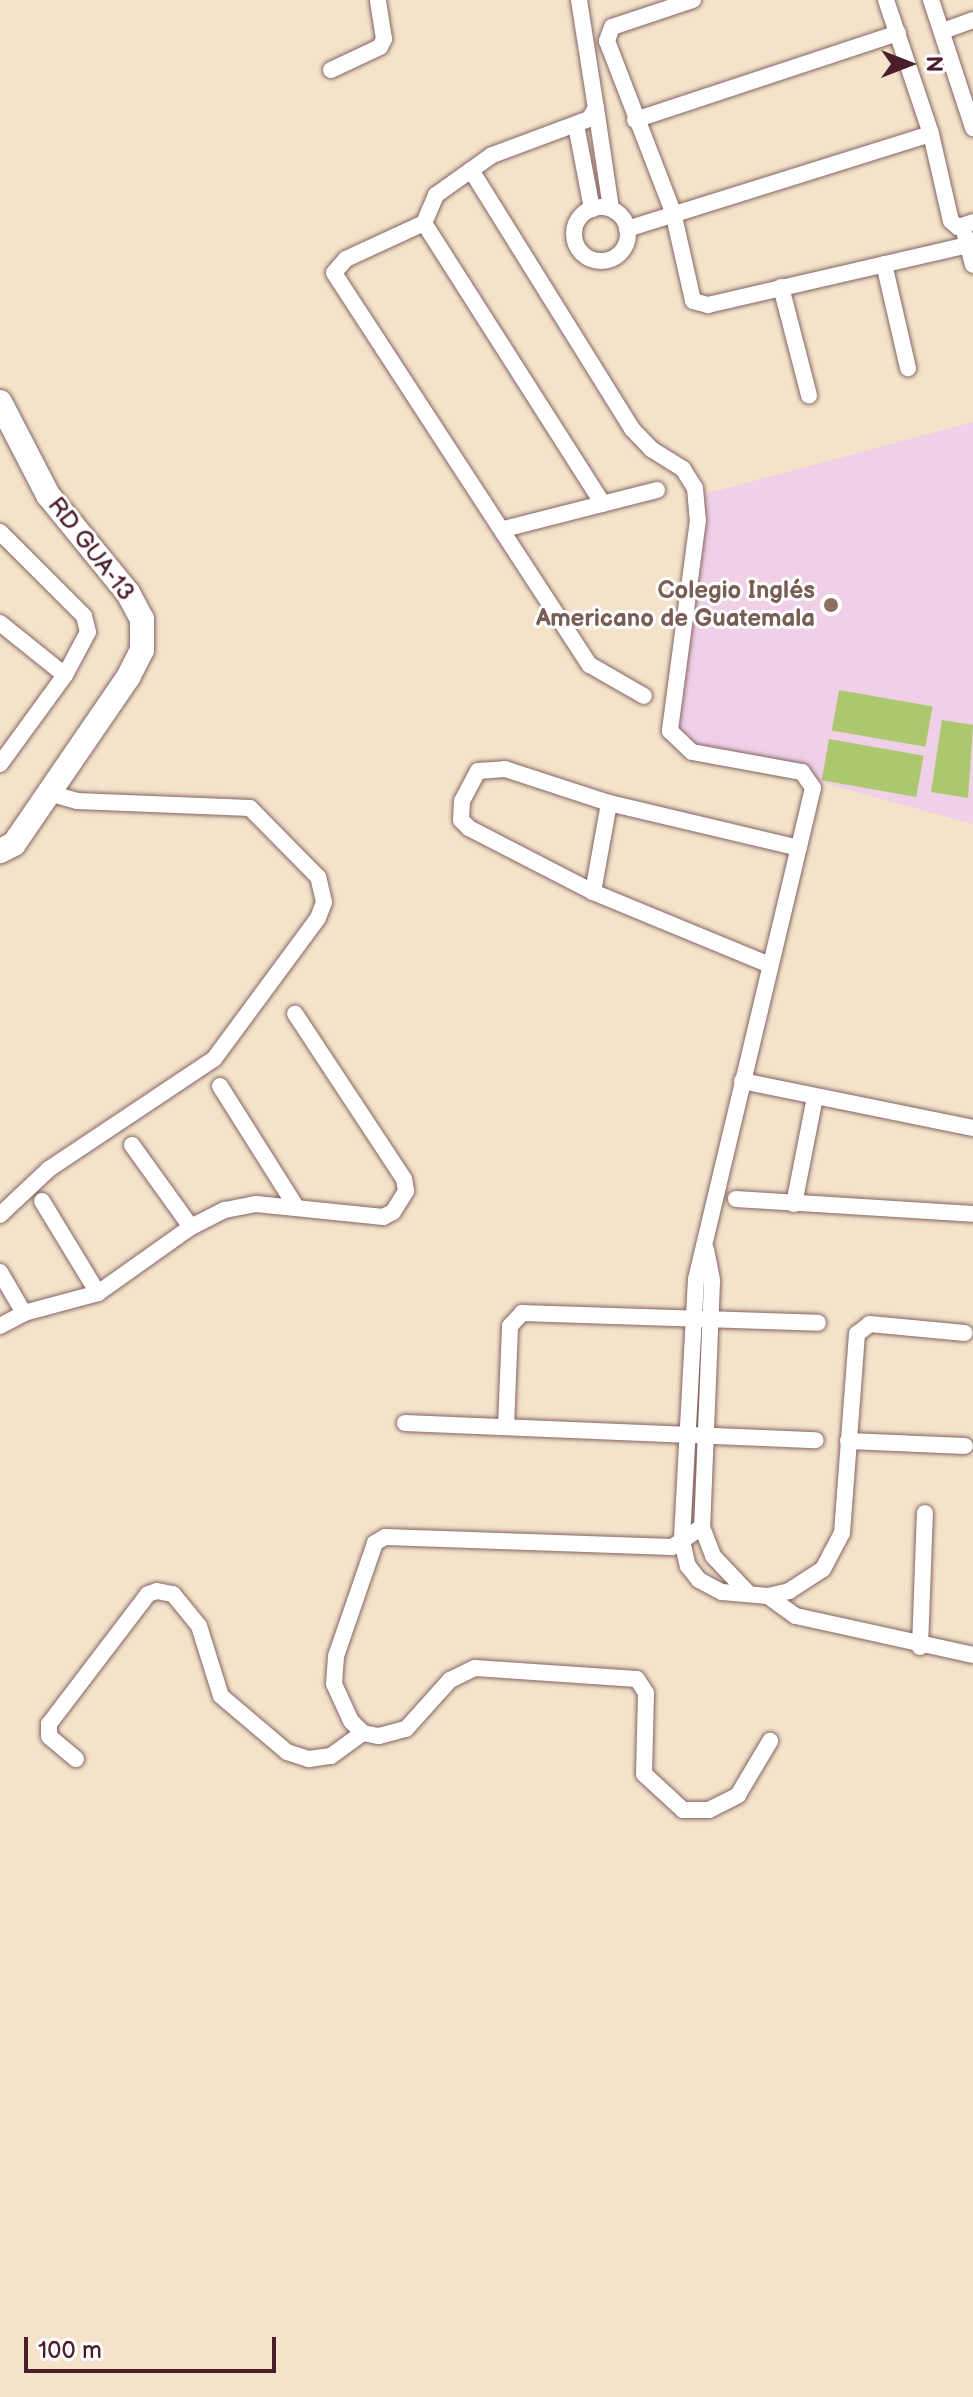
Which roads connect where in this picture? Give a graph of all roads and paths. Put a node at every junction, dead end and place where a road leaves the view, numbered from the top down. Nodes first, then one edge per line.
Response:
1 (378, 0) edge
2 (579, 0) edge
3 (693, 0) edge
4 (886, 0) edge
5 (931, 0) edge
6 (973, 20) edge
7 (943, 31) junction
8 (898, 33) junction
9 (331, 70) dead end
10 (596, 108) junction
11 (635, 120) junction
12 (576, 125) junction
13 (973, 127) edge
14 (931, 134) junction
15 (471, 170) junction
16 (611, 208) junction
17 (592, 209) junction
18 (673, 212) junction
19 (424, 223) junction
20 (968, 224) edge
21 (627, 229) junction
22 (968, 245) junction
23 (884, 264) junction
24 (973, 265) edge
25 (781, 287) junction
26 (908, 368) dead end
27 (809, 395) dead end
28 (0, 402) edge
29 (657, 490) dead end
30 (603, 504) junction
31 (504, 529) junction
32 (0, 532) edge
33 (0, 623) edge
34 (65, 675) junction
35 (644, 696) dead end
36 (1, 762) edge
37 (49, 793) junction
38 (609, 803) junction
39 (799, 848) junction
40 (0, 851) edge
41 (593, 892) junction
42 (770, 965) junction
43 (295, 1014) dead end
44 (742, 1081) junction
45 (220, 1086) dead end
46 (815, 1097) junction
47 (973, 1128) edge
48 (132, 1145) dead end
49 (736, 1199) dead end
50 (42, 1201) dead end
51 (794, 1204) junction
52 (295, 1205) junction
53 (973, 1214) edge
54 (0, 1215) edge
55 (191, 1227) junction
56 (0, 1272) edge
57 (98, 1293) junction
58 (24, 1313) junction
59 (702, 1321) junction
60 (818, 1323) dead end
61 (0, 1326) edge
62 (965, 1333) dead end
63 (405, 1423) dead end
64 (506, 1427) junction
65 (696, 1436) junction
66 (816, 1440) dead end
67 (848, 1441) junction
68 (965, 1446) dead end
69 (925, 1513) dead end
70 (702, 1527) junction
71 (682, 1541) junction
72 (749, 1594) junction
73 (768, 1596) junction
74 (920, 1647) junction
75 (973, 1655) edge
76 (363, 1733) junction
77 (770, 1741) dead end
78 (76, 1759) dead end

1 - 9 street
2 - 10 street
3 - 11 street
4 - 8 street
5 - 7 street
6 - 7 street
7 - 13 street
8 - 11 street
8 - 14 street
10 - 12 street
10 - 16 street
11 - 18 street
12 - 15 street
12 - 17 street
14 - 18 street
14 - 20 street
15 - 19 street
15 - 39 street
16 - 17 street
16 - 21 street
17 - 21 street
18 - 21 street
18 - 25 street
19 - 30 street
19 - 31 street
20 - 22 street
22 - 23 street
22 - 24 street
23 - 25 street
23 - 26 street
25 - 27 street
28 - 37 main road, RD GUA-13
29 - 30 street
30 - 31 street
31 - 35 street
32 - 34 street
33 - 34 street
34 - 36 street
37 - 40 main road, RD GUA-13
37 - 54 street
38 - 39 street
38 - 41 street
38 - 41 street
39 - 42 street
41 - 42 street
42 - 44 street
43 - 52 street
44 - 46 street
44 - 59 street
45 - 52 street
46 - 47 street
46 - 51 street
48 - 55 street
49 - 51 street
50 - 57 street
51 - 53 street
52 - 55 street
55 - 57 street
56 - 58 street
57 - 58 street
58 - 61 street
59 - 60 street
59 - 64 street
59 - 65 street
62 - 67 street
63 - 64 street
64 - 65 street
65 - 66 street
65 - 70 street
65 - 71 street
67 - 68 street
67 - 73 street
69 - 74 street
70 - 71 street
70 - 72 street
71 - 72 street
71 - 76 street
72 - 73 street
73 - 74 street
74 - 75 street
76 - 77 street
76 - 78 street

